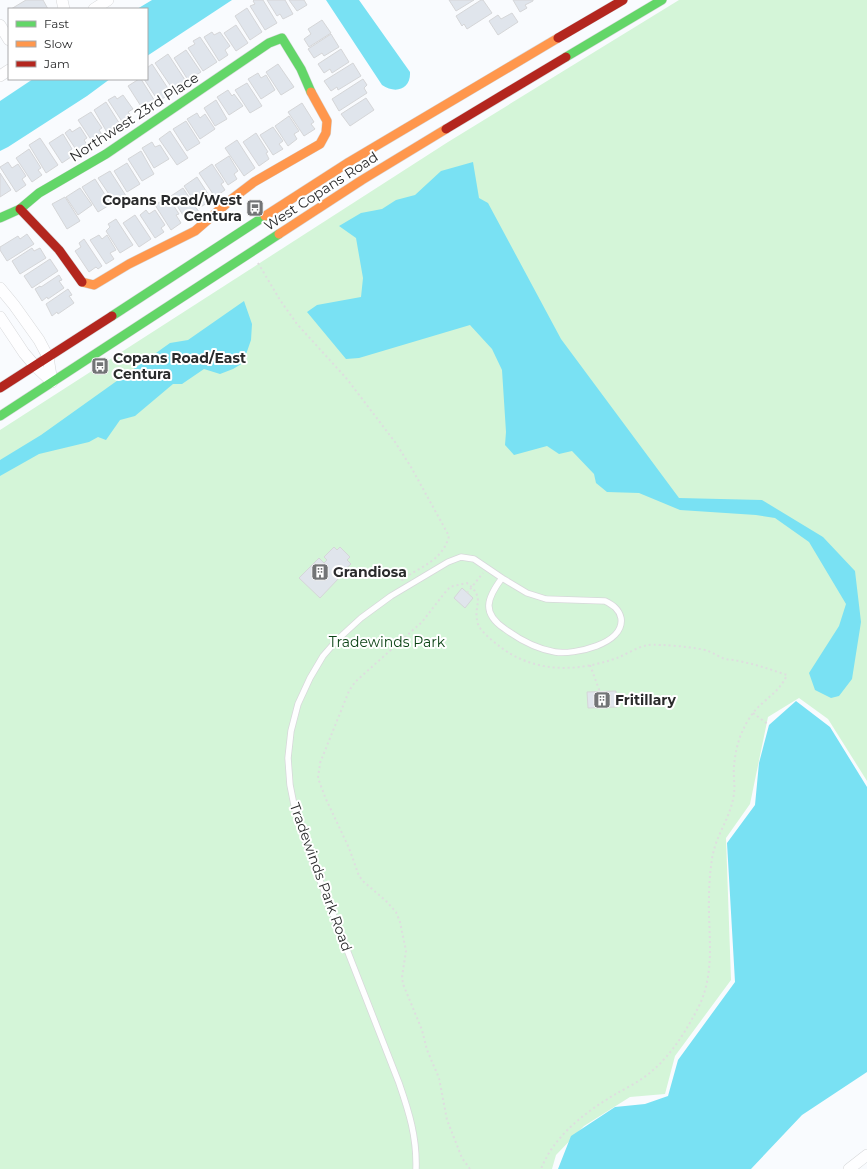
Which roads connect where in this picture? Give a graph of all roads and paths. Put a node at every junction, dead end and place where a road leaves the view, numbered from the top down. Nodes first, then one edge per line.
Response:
1 (108, 0) edge
2 (623, 0) edge
3 (662, 0) edge
4 (96, 8) edge
5 (0, 25) edge
6 (8, 38) edge
7 (20, 209) junction
8 (0, 218) edge
9 (282, 219) junction
10 (257, 248) junction
11 (0, 288) edge
12 (0, 317) edge
13 (48, 357) junction
14 (35, 366) junction
15 (95, 370) dead end
16 (98, 375) dead end
17 (52, 382) junction
18 (0, 388) edge
19 (0, 416) edge
20 (488, 568) junction
21 (502, 578) junction
22 (406, 587) junction
23 (472, 587) junction
24 (467, 593) dead end
25 (590, 665) junction
26 (600, 692) dead end
27 (753, 712) junction
28 (769, 725) dead end
29 (867, 1155) edge
30 (416, 1169) edge
31 (470, 1169) edge
32 (540, 1169) edge
33 (849, 1169) edge

1 - 4 street
2 - 9 main road, West Copans Road
3 - 9 main road, West Copans Road
5 - 6 street
7 - 7 main road, Northwest 23rd Place
7 - 8 main road, Northwest 23rd Place
9 - 10 main road, West Copans Road
9 - 13 main road, West Copans Road
10 - 17 main road, West Copans Road
10 - 22 path
11 - 13 street
12 - 14 street
13 - 14 main road, West Copans Road
13 - 17 street
14 - 17 street
14 - 18 main road, West Copans Road
15 - 16 path
17 - 19 main road, West Copans Road
20 - 21 lane, Tradewinds Park Road
20 - 22 lane, Tradewinds Park Road
20 - 23 path
21 - 21 lane, Tradewinds Park Road
22 - 30 lane, Tradewinds Park Road
23 - 24 path
23 - 25 path
23 - 31 path
25 - 26 path
25 - 27 path
27 - 28 path
27 - 32 path
29 - 33 street

